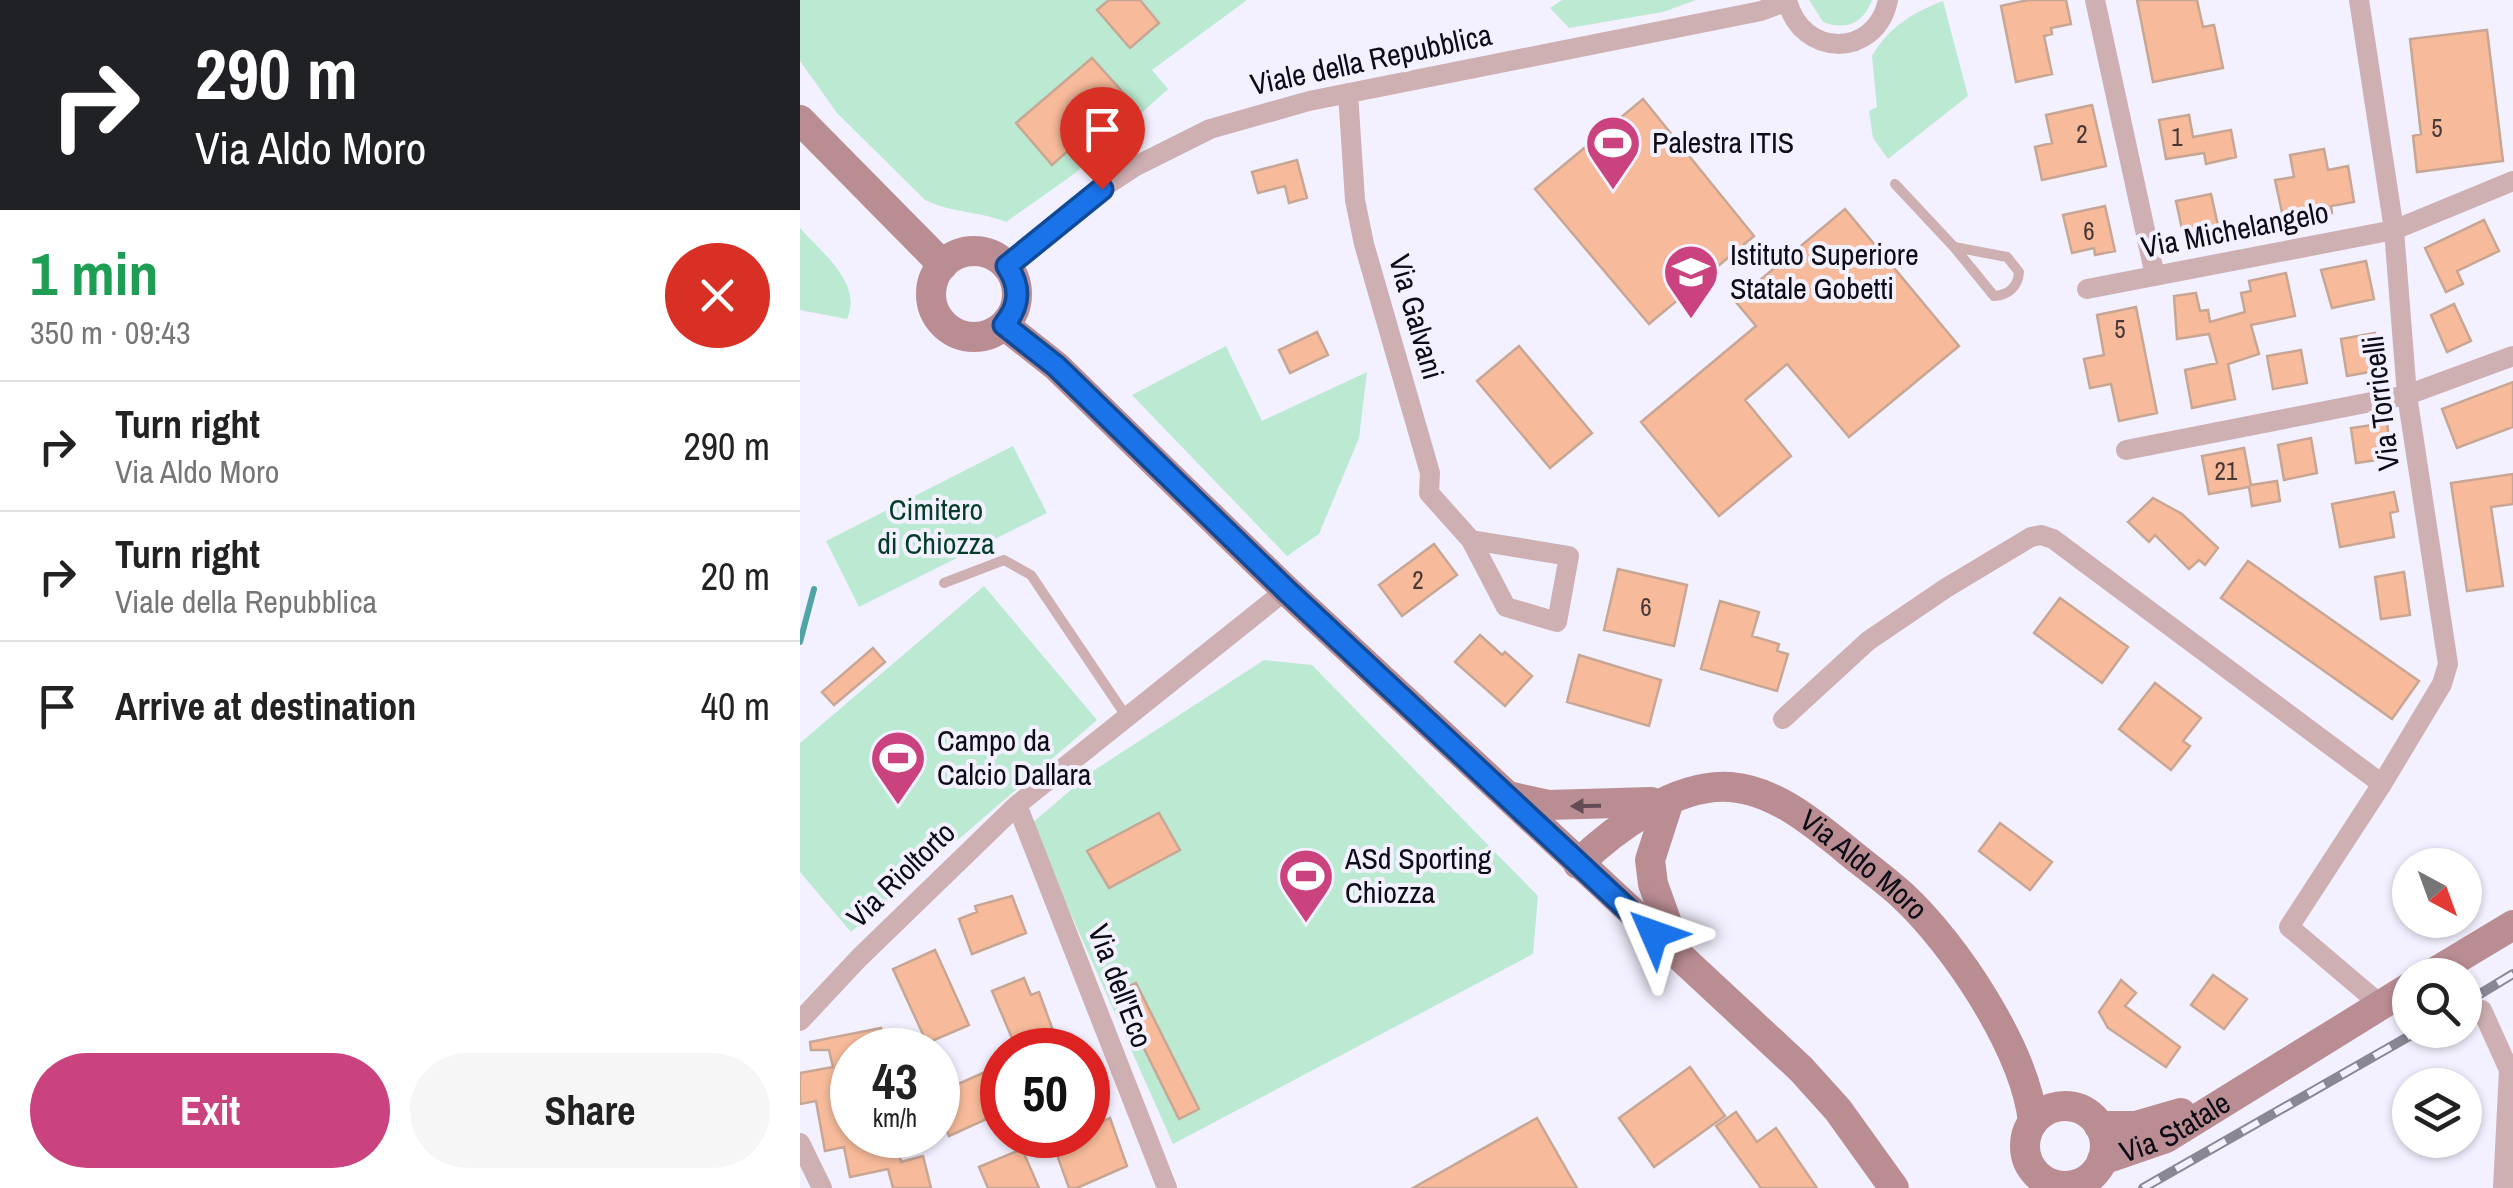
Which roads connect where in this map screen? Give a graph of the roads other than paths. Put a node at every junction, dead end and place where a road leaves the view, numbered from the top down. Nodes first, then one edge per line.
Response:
1 (1787, 0) edge
2 (1888, 0) edge
3 (2095, 0) edge
4 (2358, 0) edge
5 (1348, 92) junction
6 (800, 120) edge
7 (2513, 182) edge
8 (1895, 184) dead end
9 (2394, 230) junction
10 (1954, 247) junction
11 (943, 264) junction
12 (1007, 266) junction
13 (2154, 276) junction
14 (2087, 289) dead end
15 (1004, 325) junction
16 (2513, 356) edge
17 (2408, 395) junction
18 (2126, 450) dead end
19 (1471, 540) junction
20 (944, 583) dead end
21 (1286, 590) junction
22 (1126, 716) junction
23 (1784, 720) dead end
24 (2382, 784) junction
25 (1504, 795) junction
26 (1669, 801) junction
27 (1017, 805) junction
28 (1578, 864) junction
29 (2513, 925) edge
30 (1679, 957) junction
31 (2458, 958) edge
32 (2392, 999) edge
33 (2381, 1006) junction
34 (2482, 1010) dead end
35 (800, 1021) edge
36 (2003, 1032) junction
37 (2511, 1070) edge
38 (2244, 1088) junction
39 (2070, 1106) junction
40 (2033, 1122) junction
41 (2100, 1126) junction
42 (800, 1143) edge
43 (2102, 1160) junction
44 (2041, 1182) edge
45 (822, 1188) edge
46 (1167, 1188) edge
47 (1894, 1188) edge
48 (2503, 1188) edge

1 - 2 street, Viale della Repubblica
1 - 5 street, Viale della Repubblica
3 - 13 street
4 - 9 street, Via Torricelli
5 - 12 street, Viale della Repubblica
5 - 19 street, Via Galvani
6 - 11 main road
7 - 9 street, Via Michelangelo
8 - 10 lane
9 - 13 street, Via Michelangelo
9 - 17 street, Via Torricelli
10 - 10 lane
11 - 12 main road
11 - 15 main road
12 - 15 main road
13 - 14 street, Via Michelangelo
15 - 21 main road
16 - 17 street
17 - 18 street
17 - 24 street, Via Torricelli
19 - 19 street, Via Galvani
20 - 22 lane
21 - 22 street, Via Rioltorto
21 - 25 main road
22 - 27 street, Via Rioltorto
23 - 24 street
24 - 33 street, Via Torricelli
26 -> 25 main road, Via Aldo Moro
25 - 28 main road
26 - 28 main road
26 - 30 main road
26 - 36 main road, Via Aldo Moro
27 - 35 street, Via Rioltorto
27 - 46 street, Via dell'Eco
28 - 30 main road
29 - 31 main road
30 - 47 main road
32 - 33 main road, Via Statale
33 - 38 main road, Via Statale
34 - 37 street
36 - 39 main road, Via Aldo Moro
36 - 40 main road, Via Aldo Moro
37 - 48 street
38 - 41 main road, Via Statale
38 - 43 main road, Via Statale
39 - 40 main road
39 - 41 main road, Via Statale
40 - 44 main road, Via Statale
41 - 43 main road, Via Statale
42 - 45 street
43 - 44 main road, Via Statale

